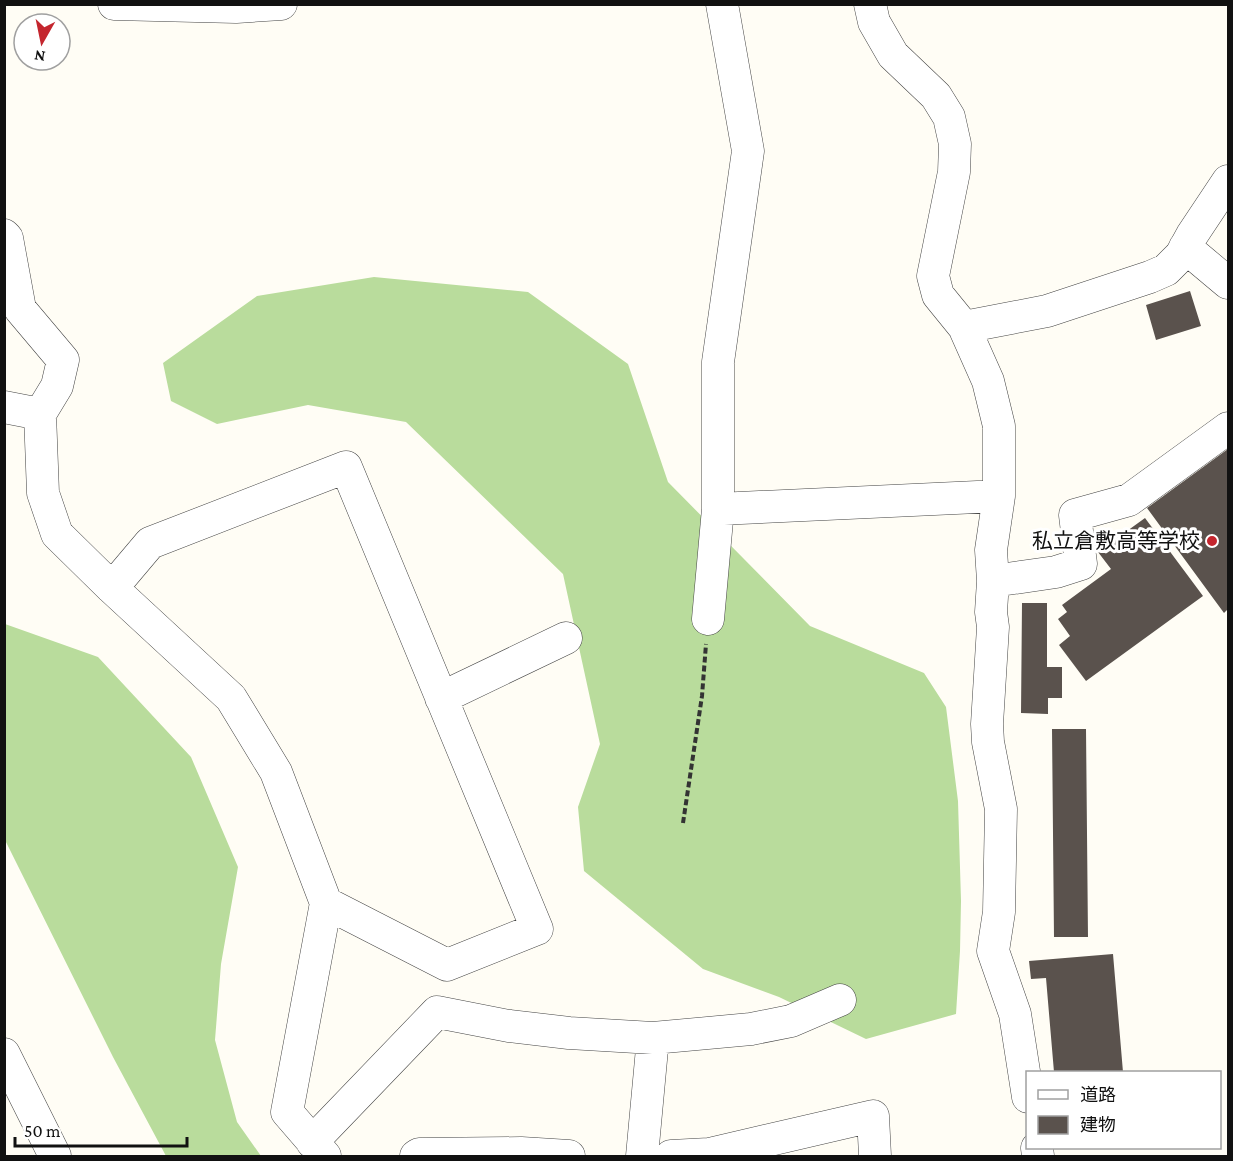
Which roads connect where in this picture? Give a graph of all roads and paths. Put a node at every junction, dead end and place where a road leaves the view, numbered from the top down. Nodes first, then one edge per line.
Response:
1 (114, 4) edge
2 (281, 4) edge
3 (722, 4) edge
4 (870, 4) edge
5 (236, 6) edge
6 (1228, 181) edge
7 (4, 235) edge
8 (1185, 247) junction
9 (1228, 283) edge
10 (964, 327) junction
11 (4, 407) edge
12 (40, 414) junction
13 (1228, 428) edge
14 (999, 496) junction
15 (718, 509) junction
16 (993, 580) junction
17 (112, 588) junction
18 (708, 619) joint
19 (566, 638) dead end
20 (441, 698) junction
21 (683, 823) dead end
22 (326, 903) junction
23 (840, 1000) dead end
24 (653, 1038) junction
25 (6, 1060) edge
26 (1026, 1084) edge
27 (319, 1149) edge
28 (709, 1155) edge
29 (55, 1156) edge
30 (416, 1156) edge
31 (569, 1156) edge
32 (642, 1156) edge
33 (671, 1156) edge
34 (875, 1156) edge

1 - 5 street
2 - 5 street
3 - 15 street
4 - 10 street
6 - 8 street
7 - 12 street
8 - 9 street
8 - 10 street
10 - 14 street
11 - 12 street
12 - 17 street
13 - 16 street
14 - 15 street
14 - 16 street
15 - 18 street
16 - 26 street
17 - 20 street
17 - 22 street
18 - 21 path
19 - 20 street
20 - 22 street
22 - 27 street
23 - 24 street
24 - 27 street
24 - 32 street
25 - 29 street
28 - 33 street
28 - 34 street
30 - 31 street

